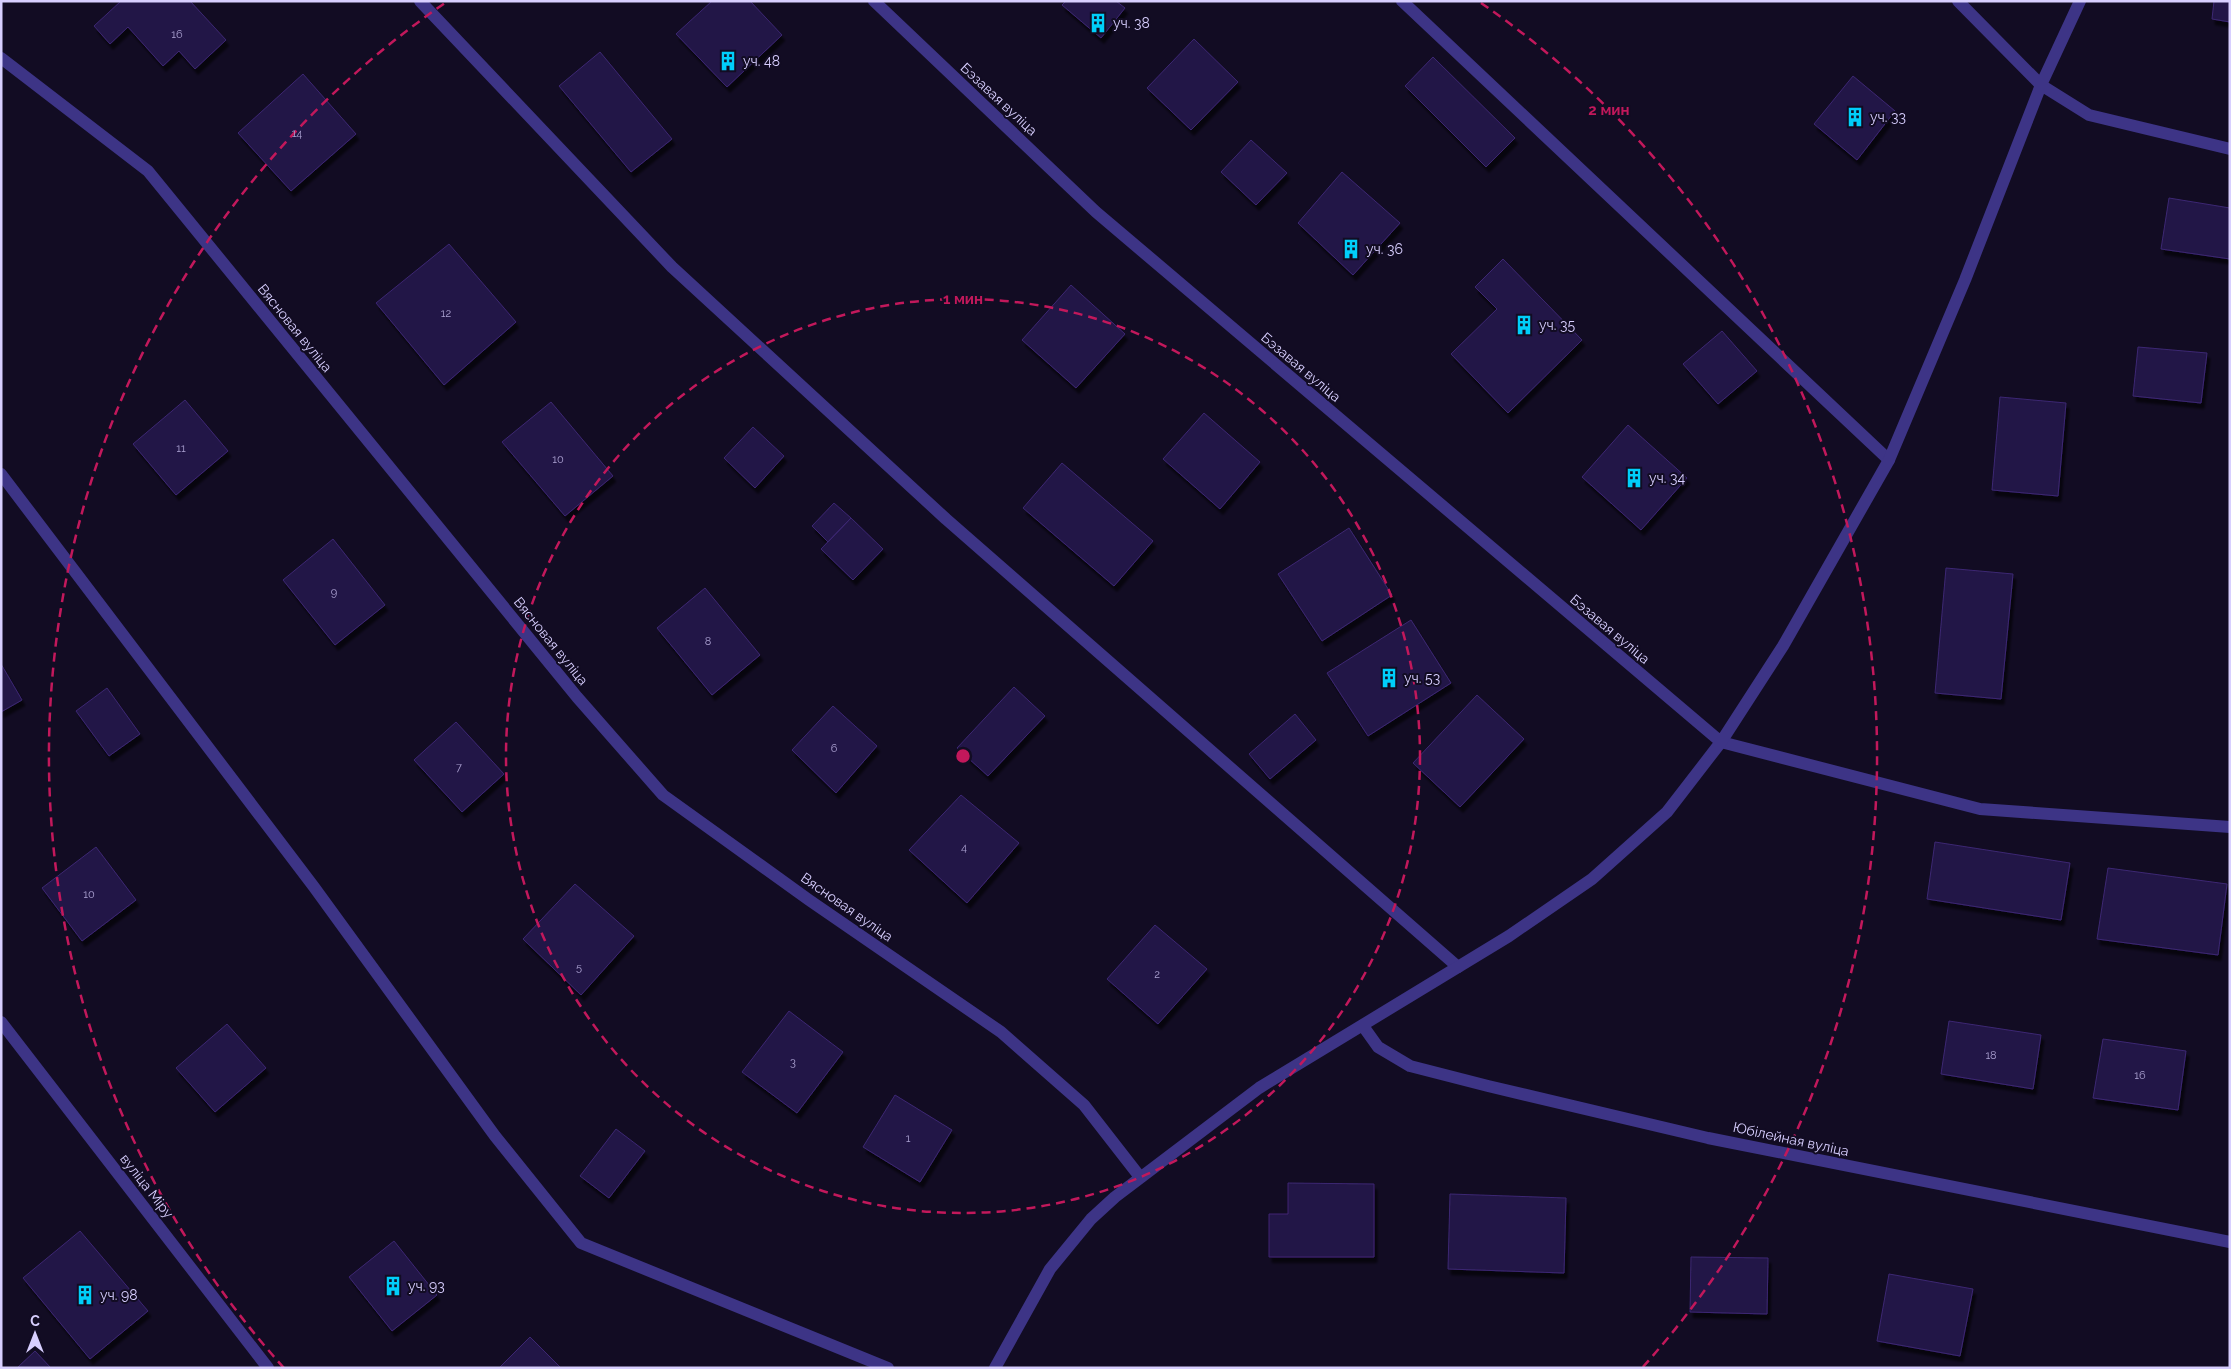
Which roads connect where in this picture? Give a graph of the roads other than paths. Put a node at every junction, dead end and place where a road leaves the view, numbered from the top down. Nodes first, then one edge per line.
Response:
1 (420, 1) edge
2 (874, 1) edge
3 (1402, 1) edge
4 (1958, 1) edge
5 (2080, 1) edge
6 (1, 58) edge
7 (2041, 85) junction
8 (2230, 149) edge
9 (1889, 460) junction
10 (1, 474) edge
11 (1721, 742) junction
12 (2230, 827) edge
13 (1458, 967) junction
14 (1, 1022) edge
15 (1363, 1026) junction
16 (1140, 1177) junction
17 (2230, 1242) edge
18 (268, 1368) edge
19 (888, 1368) edge
20 (995, 1368) edge

1 - 13 street
2 - 11 street, Бэзавая вуліца
3 - 9 street
4 - 7 street
5 - 7 street
6 - 16 street, Вясновая вуліца
7 - 8 street
7 - 9 street
9 - 11 street
10 - 19 street
11 - 12 street
11 - 13 street
13 - 15 street
14 - 18 street, вуліца Міру
15 - 16 street
15 - 17 street, Юбілейная вуліца
16 - 20 street

